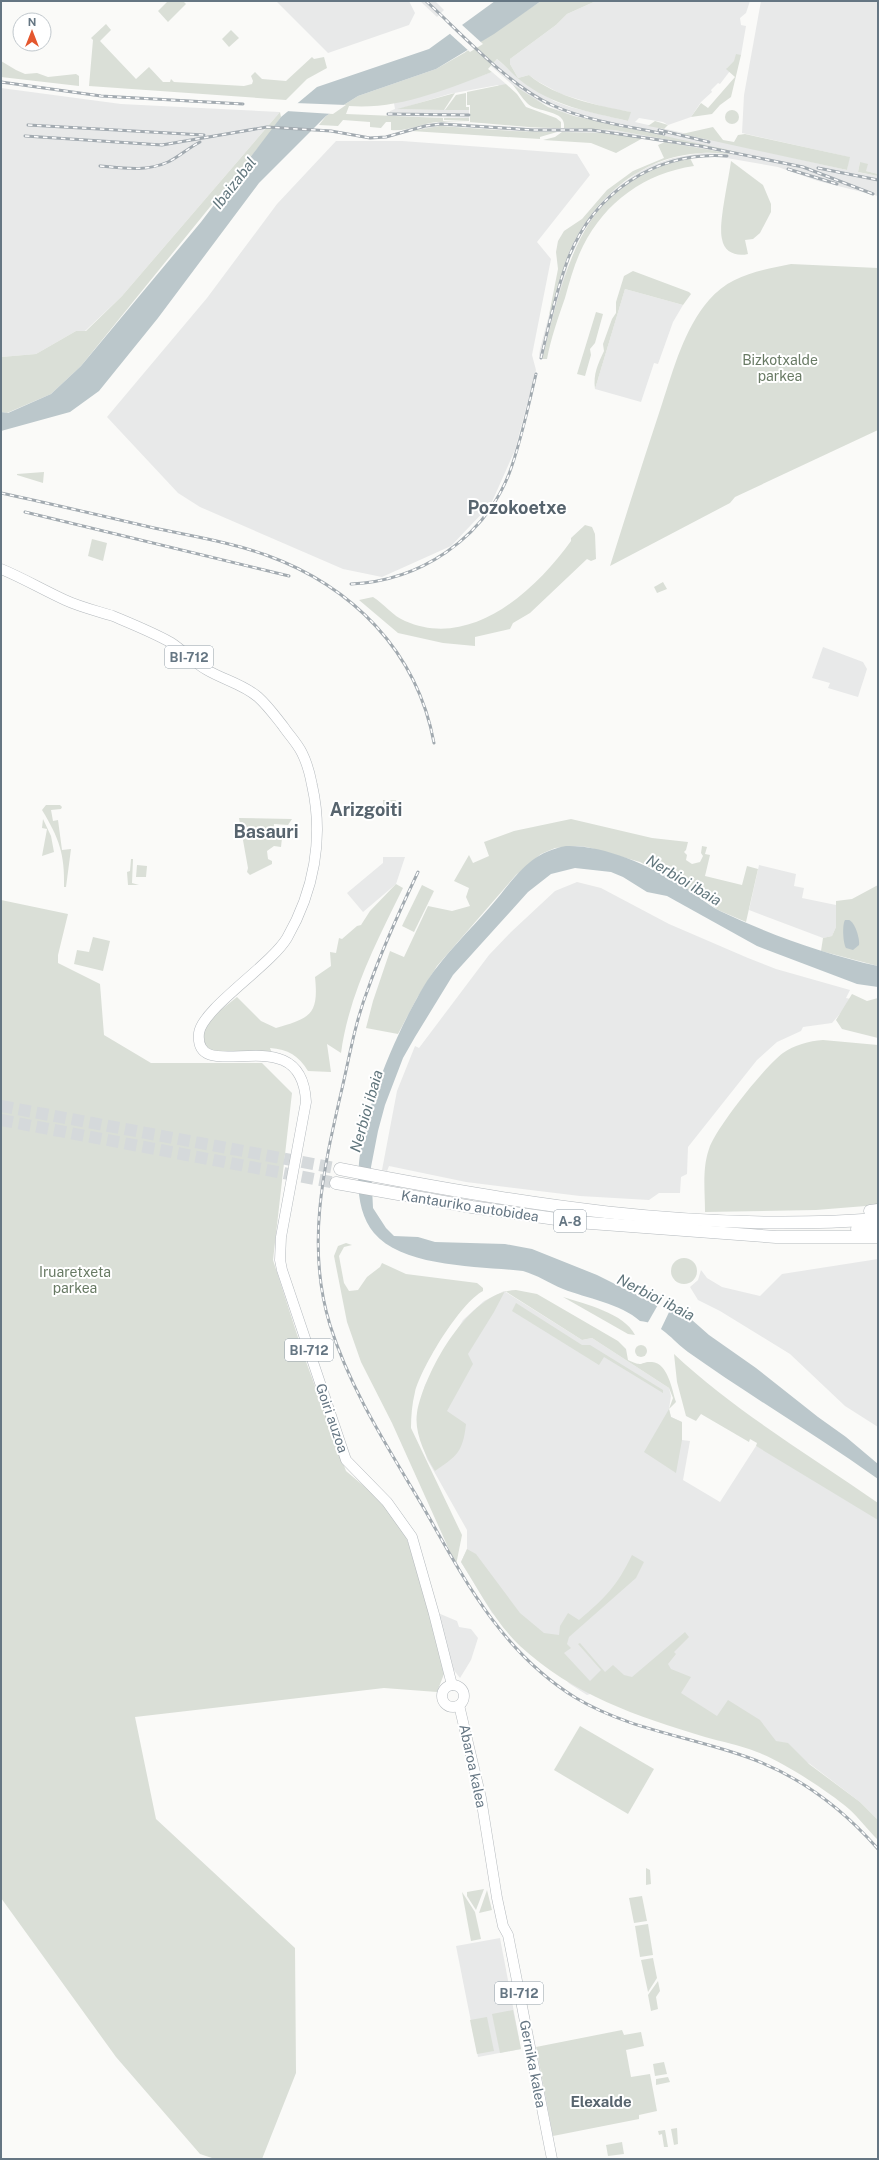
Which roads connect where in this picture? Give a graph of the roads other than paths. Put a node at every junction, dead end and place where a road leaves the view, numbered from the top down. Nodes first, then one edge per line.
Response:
1 (1, 569) edge
2 (344, 1169) tunnel mouth
3 (341, 1184) tunnel mouth
4 (876, 1212) edge
5 (687, 1225) junction
6 (715, 1226) junction
7 (878, 1228) edge
8 (878, 1237) edge
9 (839, 1238) junction
10 (878, 1240) edge
11 (452, 1685) junction
12 (460, 1705) junction
13 (486, 1828) joint
14 (552, 2159) edge

1 - 11 main road, Goiri auzoa / BI-712
2 - 5 highway, Kantauriko autobidea / A-8
3 - 5 highway, Kantauriko autobidea / A-8
4 - 6 highway, A-8
5 - 6 highway, Kantauriko autobidea / A-8
6 - 7 highway, A-8
6 - 9 highway
8 - 9 highway
9 - 10 highway
11 - 12 main road, BI-712
11 - 12 main road
12 - 13 main road, Abaroa kalea / BI-712
13 - 14 main road, Gernika kalea / BI-712

